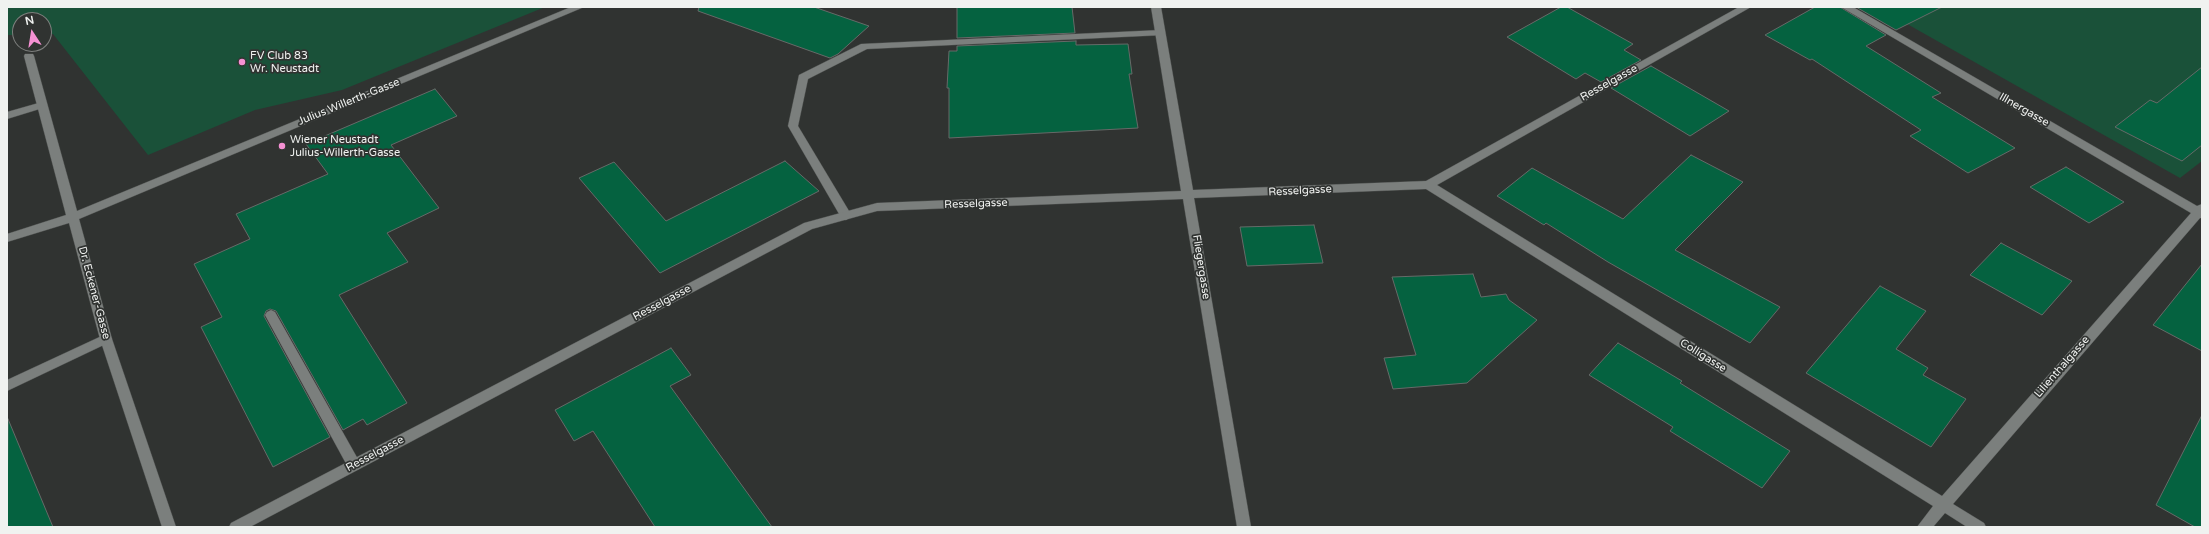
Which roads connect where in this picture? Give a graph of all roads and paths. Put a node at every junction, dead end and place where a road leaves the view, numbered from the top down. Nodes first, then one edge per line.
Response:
1 (578, 7) edge
2 (1156, 7) edge
3 (1746, 7) edge
4 (1846, 7) edge
5 (1161, 33) junction
6 (29, 56) dead end
7 (42, 105) junction
8 (7, 116) edge
9 (1428, 185) junction
10 (1190, 196) junction
11 (2201, 211) edge
12 (846, 216) junction
13 (73, 217) junction
14 (7, 238) edge
15 (271, 315) dead end
16 (106, 338) junction
17 (7, 386) edge
18 (354, 465) junction
19 (1941, 504) junction
20 (169, 527) edge
21 (236, 527) edge
22 (1244, 527) edge
23 (1924, 527) edge
24 (1979, 527) edge

1 - 13 street, Julius Willerth-Gasse
2 - 5 street, Fliegergasse
3 - 9 street, Resselgasse
4 - 11 street, Illnergasse
5 - 10 street, Fliegergasse
5 - 12 street
6 - 7 street, Dr. Eckener-Gasse
7 - 8 street
7 - 13 street, Dr. Eckener-Gasse
9 - 10 street, Resselgasse
9 - 19 street, Colligasse
10 - 12 street, Resselgasse
10 - 22 street, Fliegergasse
11 - 19 street, Lilienthalgasse
12 - 18 street, Resselgasse
13 - 14 street, Julius Willerth-Gasse
13 - 16 street, Dr. Eckener-Gasse
15 - 18 street
16 - 17 street
16 - 20 street, Dr. Eckener-Gasse
18 - 21 street, Resselgasse
19 - 23 street, Lilienthalgasse
19 - 24 street, Colligasse

